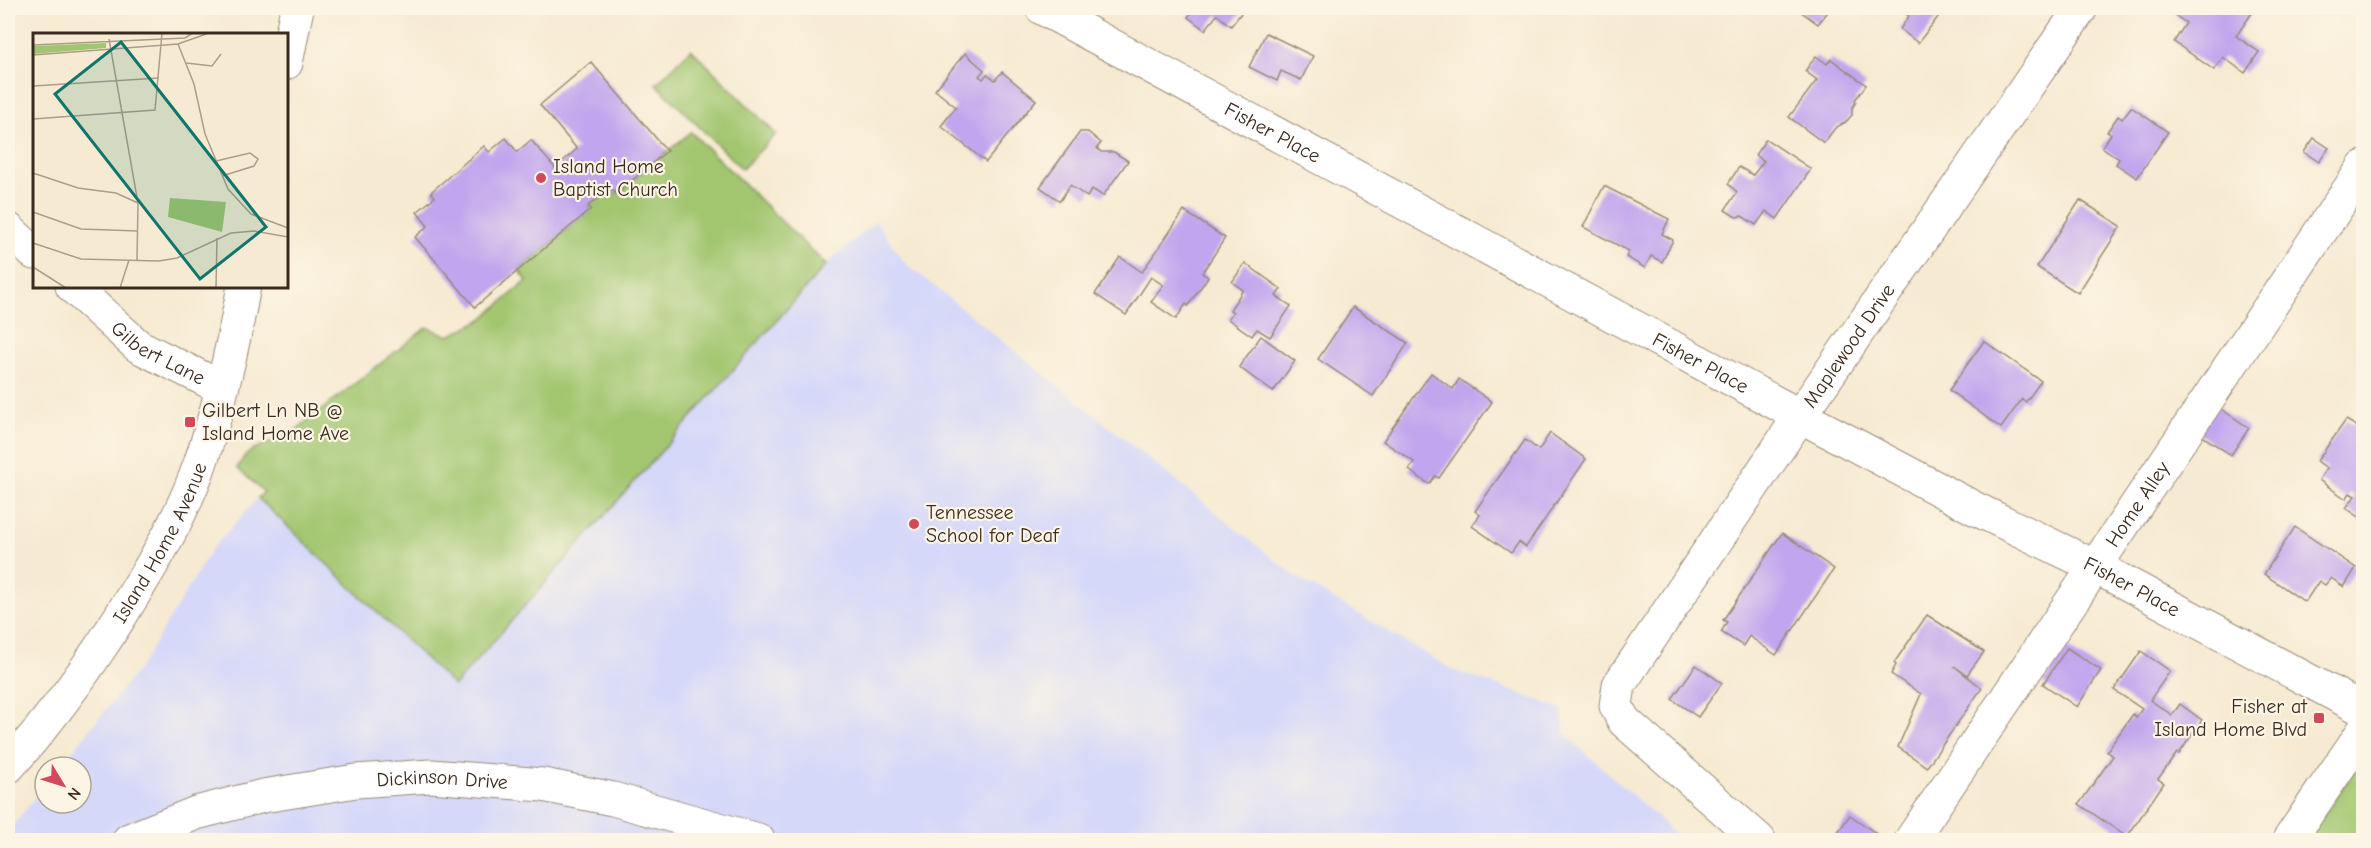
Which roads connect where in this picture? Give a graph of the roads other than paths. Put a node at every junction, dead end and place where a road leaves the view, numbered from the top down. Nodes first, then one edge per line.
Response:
1 (297, 8) edge
2 (1042, 8) edge
3 (2081, 8) edge
4 (288, 53) edge
5 (2364, 167) edge
6 (8, 229) edge
7 (33, 252) edge
8 (74, 288) edge
9 (244, 288) edge
10 (222, 388) junction
11 (1800, 416) junction
12 (2094, 566) junction
13 (2364, 710) edge
14 (2364, 730) edge
15 (8, 767) edge
16 (679, 830) edge
17 (129, 840) edge
18 (758, 840) edge
19 (1759, 840) edge
20 (1911, 840) edge
21 (2289, 840) edge

1 - 4 street
2 - 11 street, Fisher Place
3 - 11 street, Maplewood Drive
5 - 12 street, Home Alley
6 - 7 street
8 - 10 street, Gilbert Lane
9 - 10 street, Island Home Avenue
10 - 15 street, Island Home Avenue
11 - 12 street, Fisher Place
11 - 19 street, Maplewood Drive
12 - 13 street, Fisher Place
12 - 20 street, Home Alley
14 - 21 street
16 - 17 street, Dickinson Drive
16 - 18 street, Dickinson Drive

